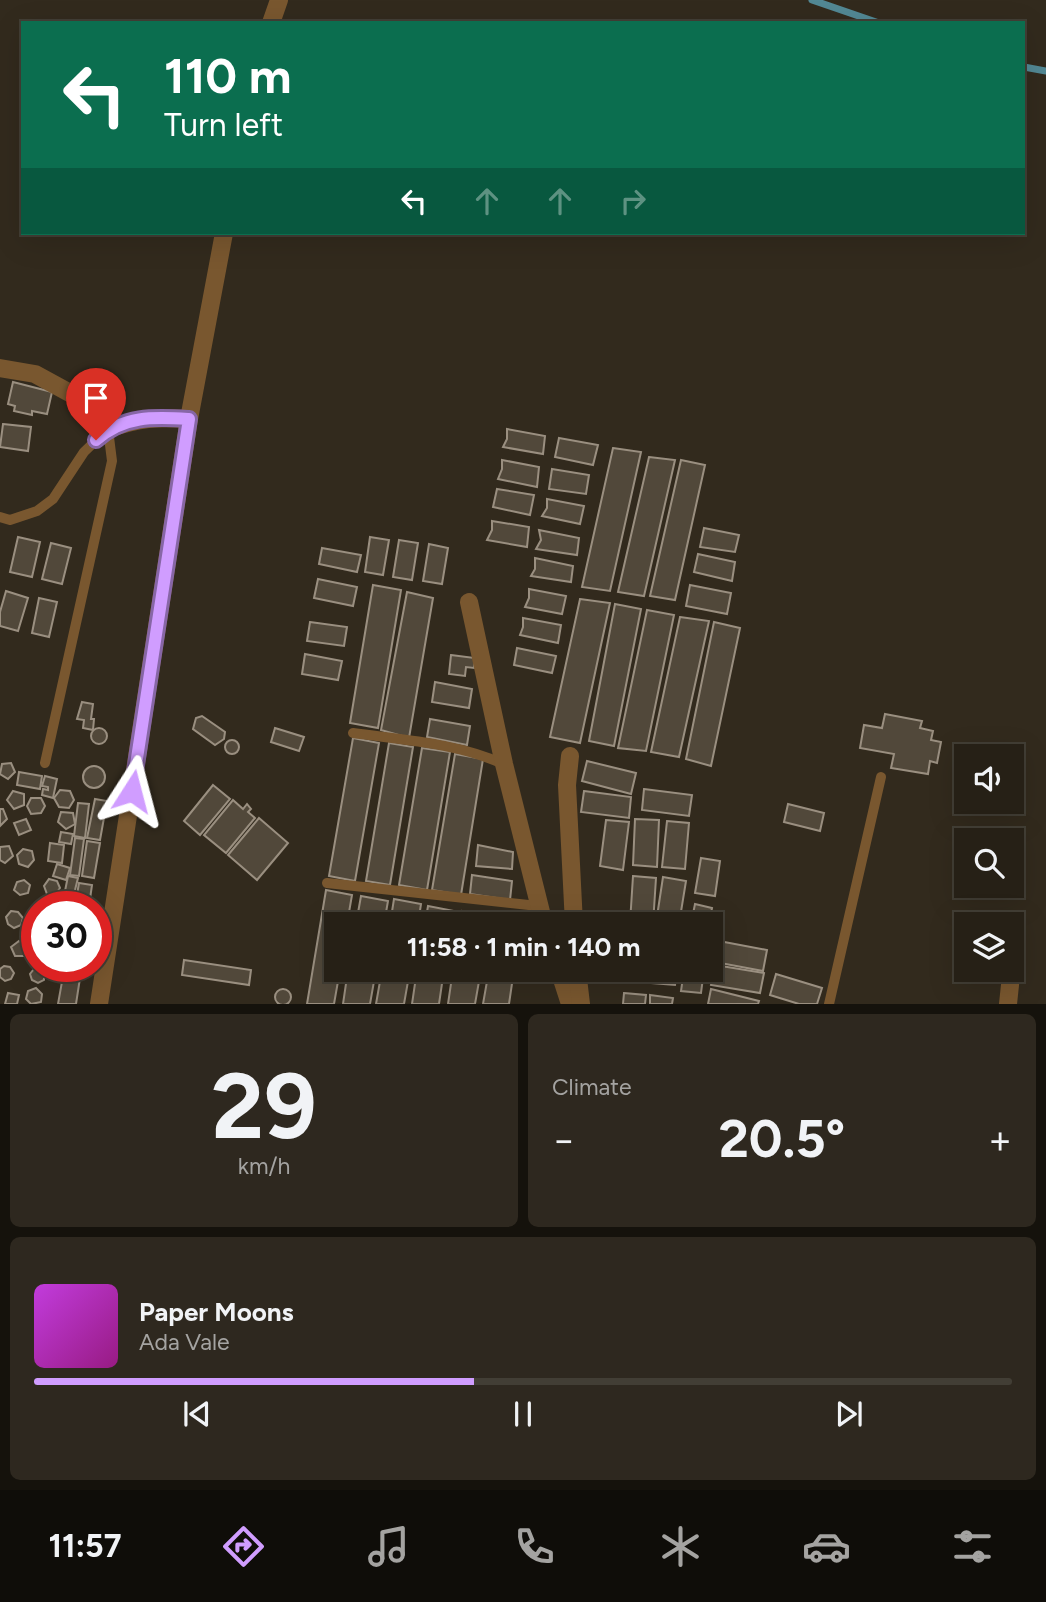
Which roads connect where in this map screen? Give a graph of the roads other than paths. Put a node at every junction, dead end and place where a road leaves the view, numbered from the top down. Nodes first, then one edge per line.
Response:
1 (279, 0) edge
2 (272, 21) edge
3 (224, 235) edge
4 (0, 368) edge
5 (189, 419) junction
6 (108, 429) junction
7 (0, 517) edge
8 (469, 602) dead end
9 (353, 733) dead end
10 (570, 756) dead end
11 (45, 764) dead end
12 (504, 764) junction
13 (881, 777) dead end
14 (327, 883) dead end
15 (538, 906) junction
16 (540, 912) edge
17 (573, 912) edge
18 (563, 982) edge
19 (579, 982) edge
20 (1010, 982) edge
21 (99, 1003) edge
22 (570, 1003) edge
23 (581, 1003) edge
24 (829, 1003) edge
25 (1008, 1003) edge

1 - 2 street
3 - 5 street
4 - 6 street
5 - 6 street
5 - 21 street
6 - 7 lane
6 - 11 lane
8 - 12 street
9 - 12 lane
10 - 17 street
12 - 15 street
13 - 24 lane
14 - 15 lane
15 - 16 street
18 - 22 street
19 - 23 street
20 - 25 street

